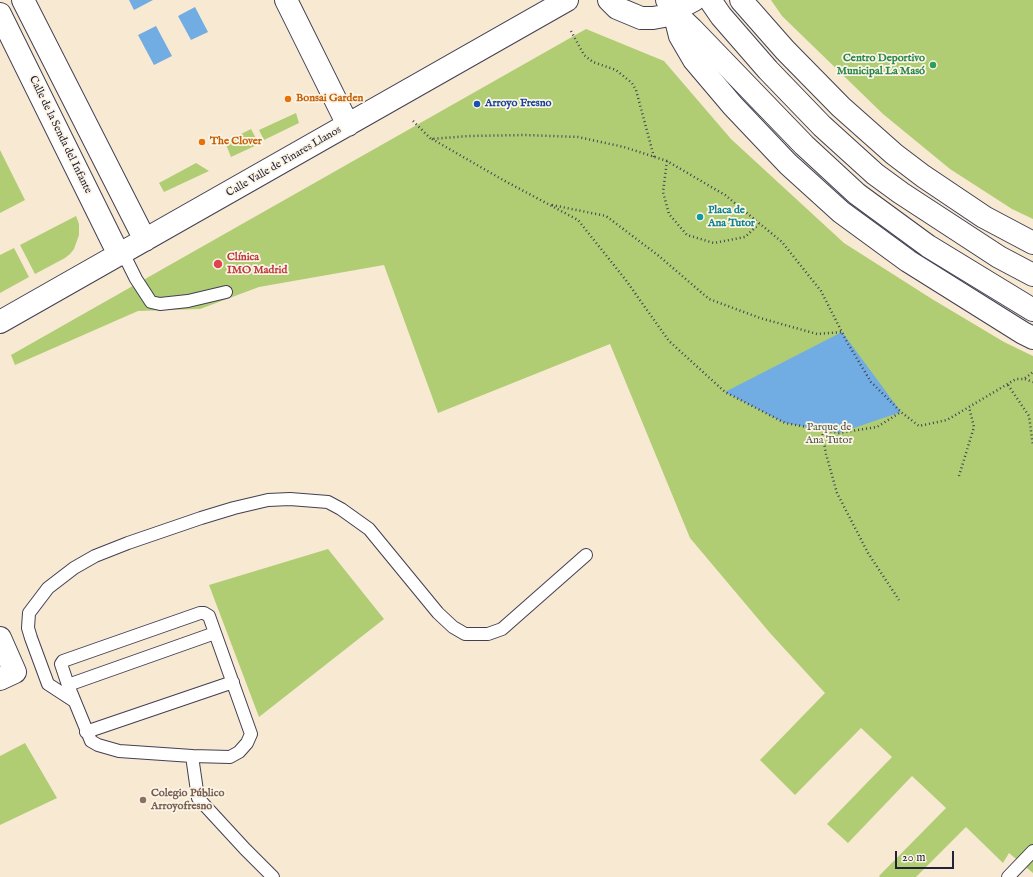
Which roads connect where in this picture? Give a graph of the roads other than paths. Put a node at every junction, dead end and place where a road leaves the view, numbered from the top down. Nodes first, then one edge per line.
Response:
1 (24, 0) edge
2 (286, 0) edge
3 (567, 0) edge
4 (609, 0) edge
5 (694, 0) edge
6 (710, 0) edge
7 (741, 0) edge
8 (670, 6) edge
9 (0, 14) edge
10 (348, 126) junction
11 (145, 240) junction
12 (1033, 243) edge
13 (121, 254) junction
14 (1033, 275) edge
15 (226, 292) dead end
16 (1033, 310) edge
17 (0, 322) edge
18 (1033, 338) edge
19 (586, 555) dead end
20 (215, 633) junction
21 (0, 638) edge
22 (7, 676) edge
23 (233, 682) junction
24 (68, 685) junction
25 (74, 700) junction
26 (86, 732) junction
27 (192, 756) junction
28 (1033, 851) edge
29 (273, 877) edge
30 (1008, 877) edge

1 - 11 main road
2 - 10 main road
3 - 10 main road, Calle Valle de Pinares Llanos
4 - 8 main road
5 - 8 main road
6 - 14 main road
7 - 12 main road
8 - 16 main road
8 - 18 main road
9 - 13 main road, Calle de la Senda del Infante
10 - 11 main road, Calle Valle de Pinares Llanos
11 - 13 main road, Calle Valle de Pinares Llanos
13 - 15 lane
13 - 17 main road, Calle Valle de Pinares Llanos
19 - 25 lane
20 - 23 lane
20 - 24 lane
20 - 24 lane
21 - 22 main road
23 - 26 lane
23 - 27 lane
24 - 25 lane
25 - 26 lane
26 - 27 lane
27 - 29 lane
28 - 30 lane

